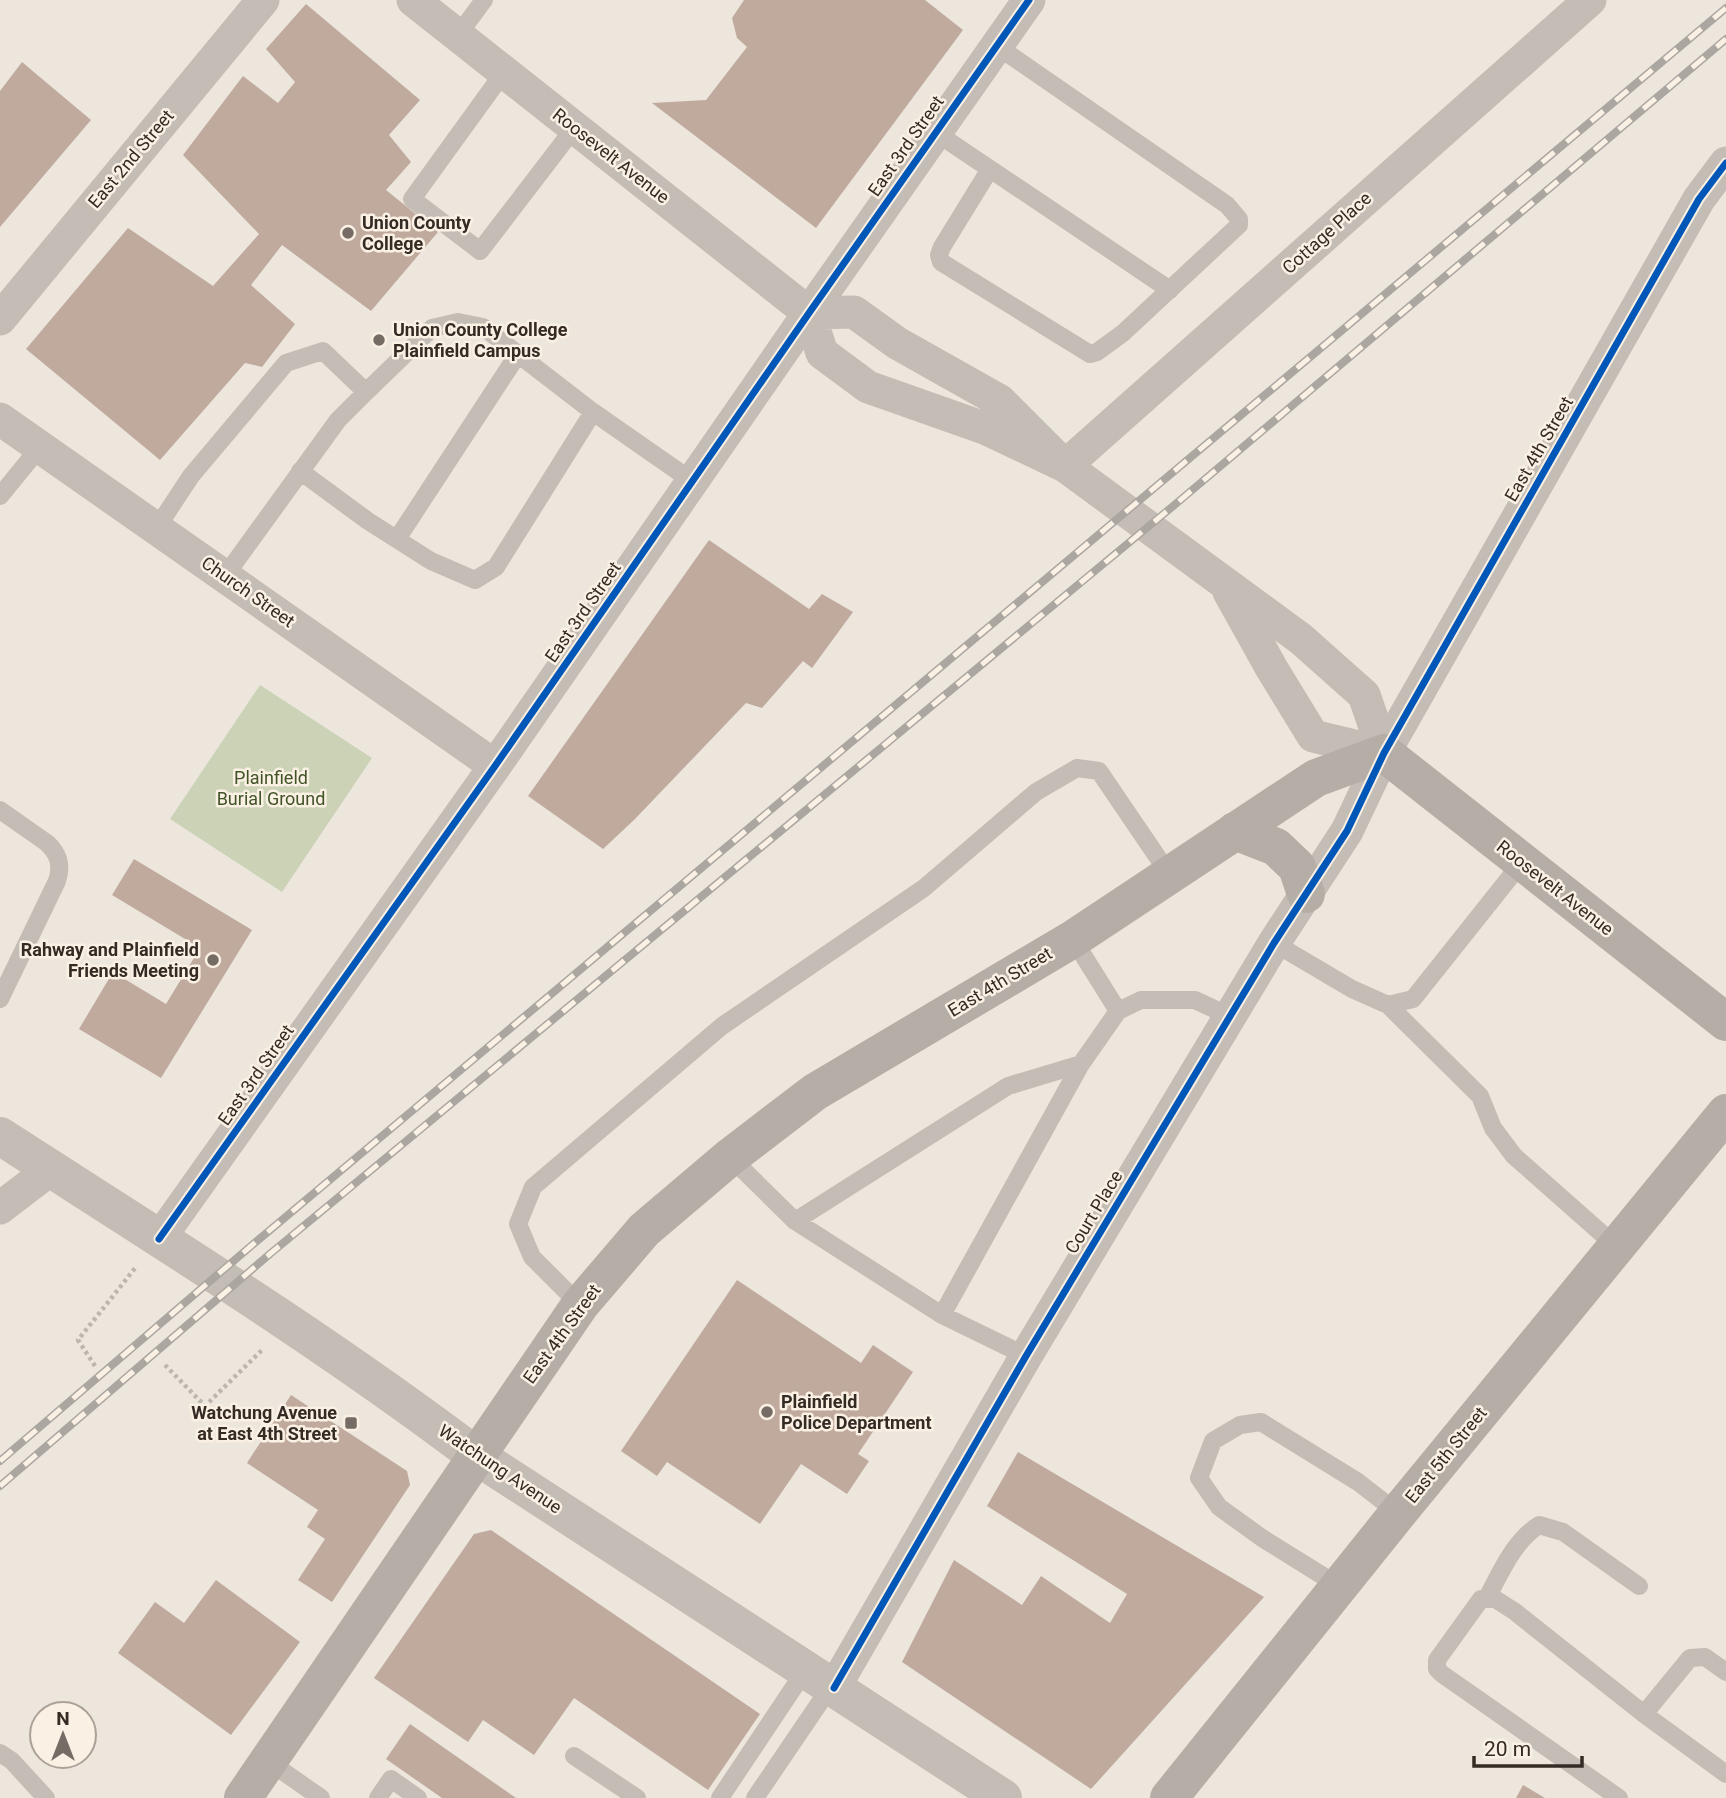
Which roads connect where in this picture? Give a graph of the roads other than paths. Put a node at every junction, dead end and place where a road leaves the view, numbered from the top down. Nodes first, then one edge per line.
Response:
1 (263, 0) edge
2 (413, 0) edge
3 (484, 0) edge
4 (1029, 0) edge
5 (1590, 0) edge
6 (458, 36) junction
7 (997, 46) junction
8 (504, 72) junction
9 (575, 127) junction
10 (935, 132) junction
11 (1726, 163) edge
12 (990, 169) junction
13 (1170, 290) junction
14 (809, 313) junction
15 (0, 319) edge
16 (518, 354) junction
17 (366, 392) junction
18 (593, 412) junction
19 (0, 419) edge
20 (40, 447) junction
21 (1065, 466) junction
22 (300, 471) junction
23 (692, 481) junction
24 (0, 496) edge
25 (156, 529) junction
26 (397, 539) junction
27 (225, 576) junction
28 (1224, 583) junction
29 (1384, 753) junction
30 (495, 766) junction
31 (0, 810) edge
32 (1235, 831) junction
33 (1522, 862) junction
34 (1169, 874) junction
35 (1306, 894) junction
36 (1073, 939) junction
37 (1274, 943) junction
38 (0, 999) edge
39 (1388, 1005) junction
40 (1118, 1011) junction
41 (1229, 1016) junction
42 (1726, 1022) edge
43 (1081, 1064) junction
44 (1726, 1113) edge
45 (0, 1136) edge
46 (730, 1157) junction
47 (51, 1169) junction
48 (0, 1208) edge
49 (795, 1221) junction
50 (159, 1239) junction
51 (1617, 1247) junction
52 (580, 1305) junction
53 (942, 1315) junction
54 (1026, 1356) junction
55 (475, 1455) junction
56 (1398, 1513) junction
57 (1339, 1586) junction
58 (1639, 1586) dead end
59 (1487, 1598) junction
60 (1726, 1672) edge
61 (823, 1681) junction
62 (1644, 1714) junction
63 (0, 1753) edge
64 (574, 1756) dead end
65 (268, 1761) junction
66 (1726, 1774) edge
67 (46, 1798) edge
68 (243, 1798) edge
69 (321, 1798) edge
70 (377, 1798) edge
71 (418, 1798) edge
72 (637, 1798) edge
73 (720, 1798) edge
74 (755, 1798) edge
75 (1003, 1798) edge
76 (1169, 1798) edge
77 (1619, 1798) edge

1 - 15 street, East 2nd Street
2 - 6 street, Roosevelt Avenue
3 - 6 lane
4 - 7 street, East 3rd Street
5 - 21 street, Cottage Place
6 - 8 street, Roosevelt Avenue
7 - 10 street, East 3rd Street
7 - 13 lane
8 - 9 street, Roosevelt Avenue
8 - 9 lane
9 - 14 street, Roosevelt Avenue
10 - 12 lane
10 - 14 street, East 3rd Street
11 - 29 street, East 4th Street
12 - 13 lane
12 - 13 lane
14 - 21 street, Roosevelt Avenue
14 - 21 street, Roosevelt Avenue
14 - 23 street, East 3rd Street
16 - 17 lane
16 - 18 lane
16 - 26 lane
17 - 22 lane
17 - 25 lane
18 - 23 lane
18 - 26 lane
19 - 20 street, Church Street
20 - 24 lane
20 - 25 street, Church Street
21 - 28 street, Roosevelt Avenue
22 - 26 lane
22 - 27 lane
23 - 30 street, East 3rd Street
25 - 27 street, Church Street
27 - 30 street, Church Street
28 - 29 street, Roosevelt Avenue
28 - 29 street, Roosevelt Avenue
29 - 32 main road, East 4th Street
29 - 33 main road, Roosevelt Avenue
29 - 35 street, Court Place
30 - 50 street, East 3rd Street
31 - 38 lane
32 - 34 main road, East 4th Street
32 - 35 main road
33 - 39 lane
33 - 42 main road, Roosevelt Avenue
34 - 36 main road, East 4th Street
34 - 52 lane
35 - 37 street, Court Place
36 - 40 lane
36 - 46 main road, East 4th Street
37 - 39 lane
37 - 41 street, Court Place
39 - 51 lane
40 - 41 lane
40 - 43 lane
41 - 54 street, Court Place
43 - 49 lane
43 - 53 lane
44 - 51 main road, East 5th Street
45 - 47 street, Watchung Avenue
46 - 49 lane
46 - 52 main road, East 4th Street
47 - 48 street
47 - 50 street, Watchung Avenue
49 - 53 lane
50 - 55 street, Watchung Avenue
51 - 56 main road, East 5th Street
52 - 55 main road, East 4th Street
53 - 54 lane
54 - 61 street, Court Place
55 - 61 street, Watchung Avenue
55 - 65 main road, East 4th Street
56 - 57 main road, East 5th Street
56 - 57 lane
57 - 76 main road, East 5th Street
58 - 59 lane
59 - 62 lane
59 - 77 lane
60 - 62 lane
61 - 73 lane
61 - 74 lane
61 - 75 street, Watchung Avenue
62 - 66 lane
63 - 67 lane
64 - 72 lane
65 - 68 main road, East 4th Street
65 - 69 lane
70 - 71 lane

